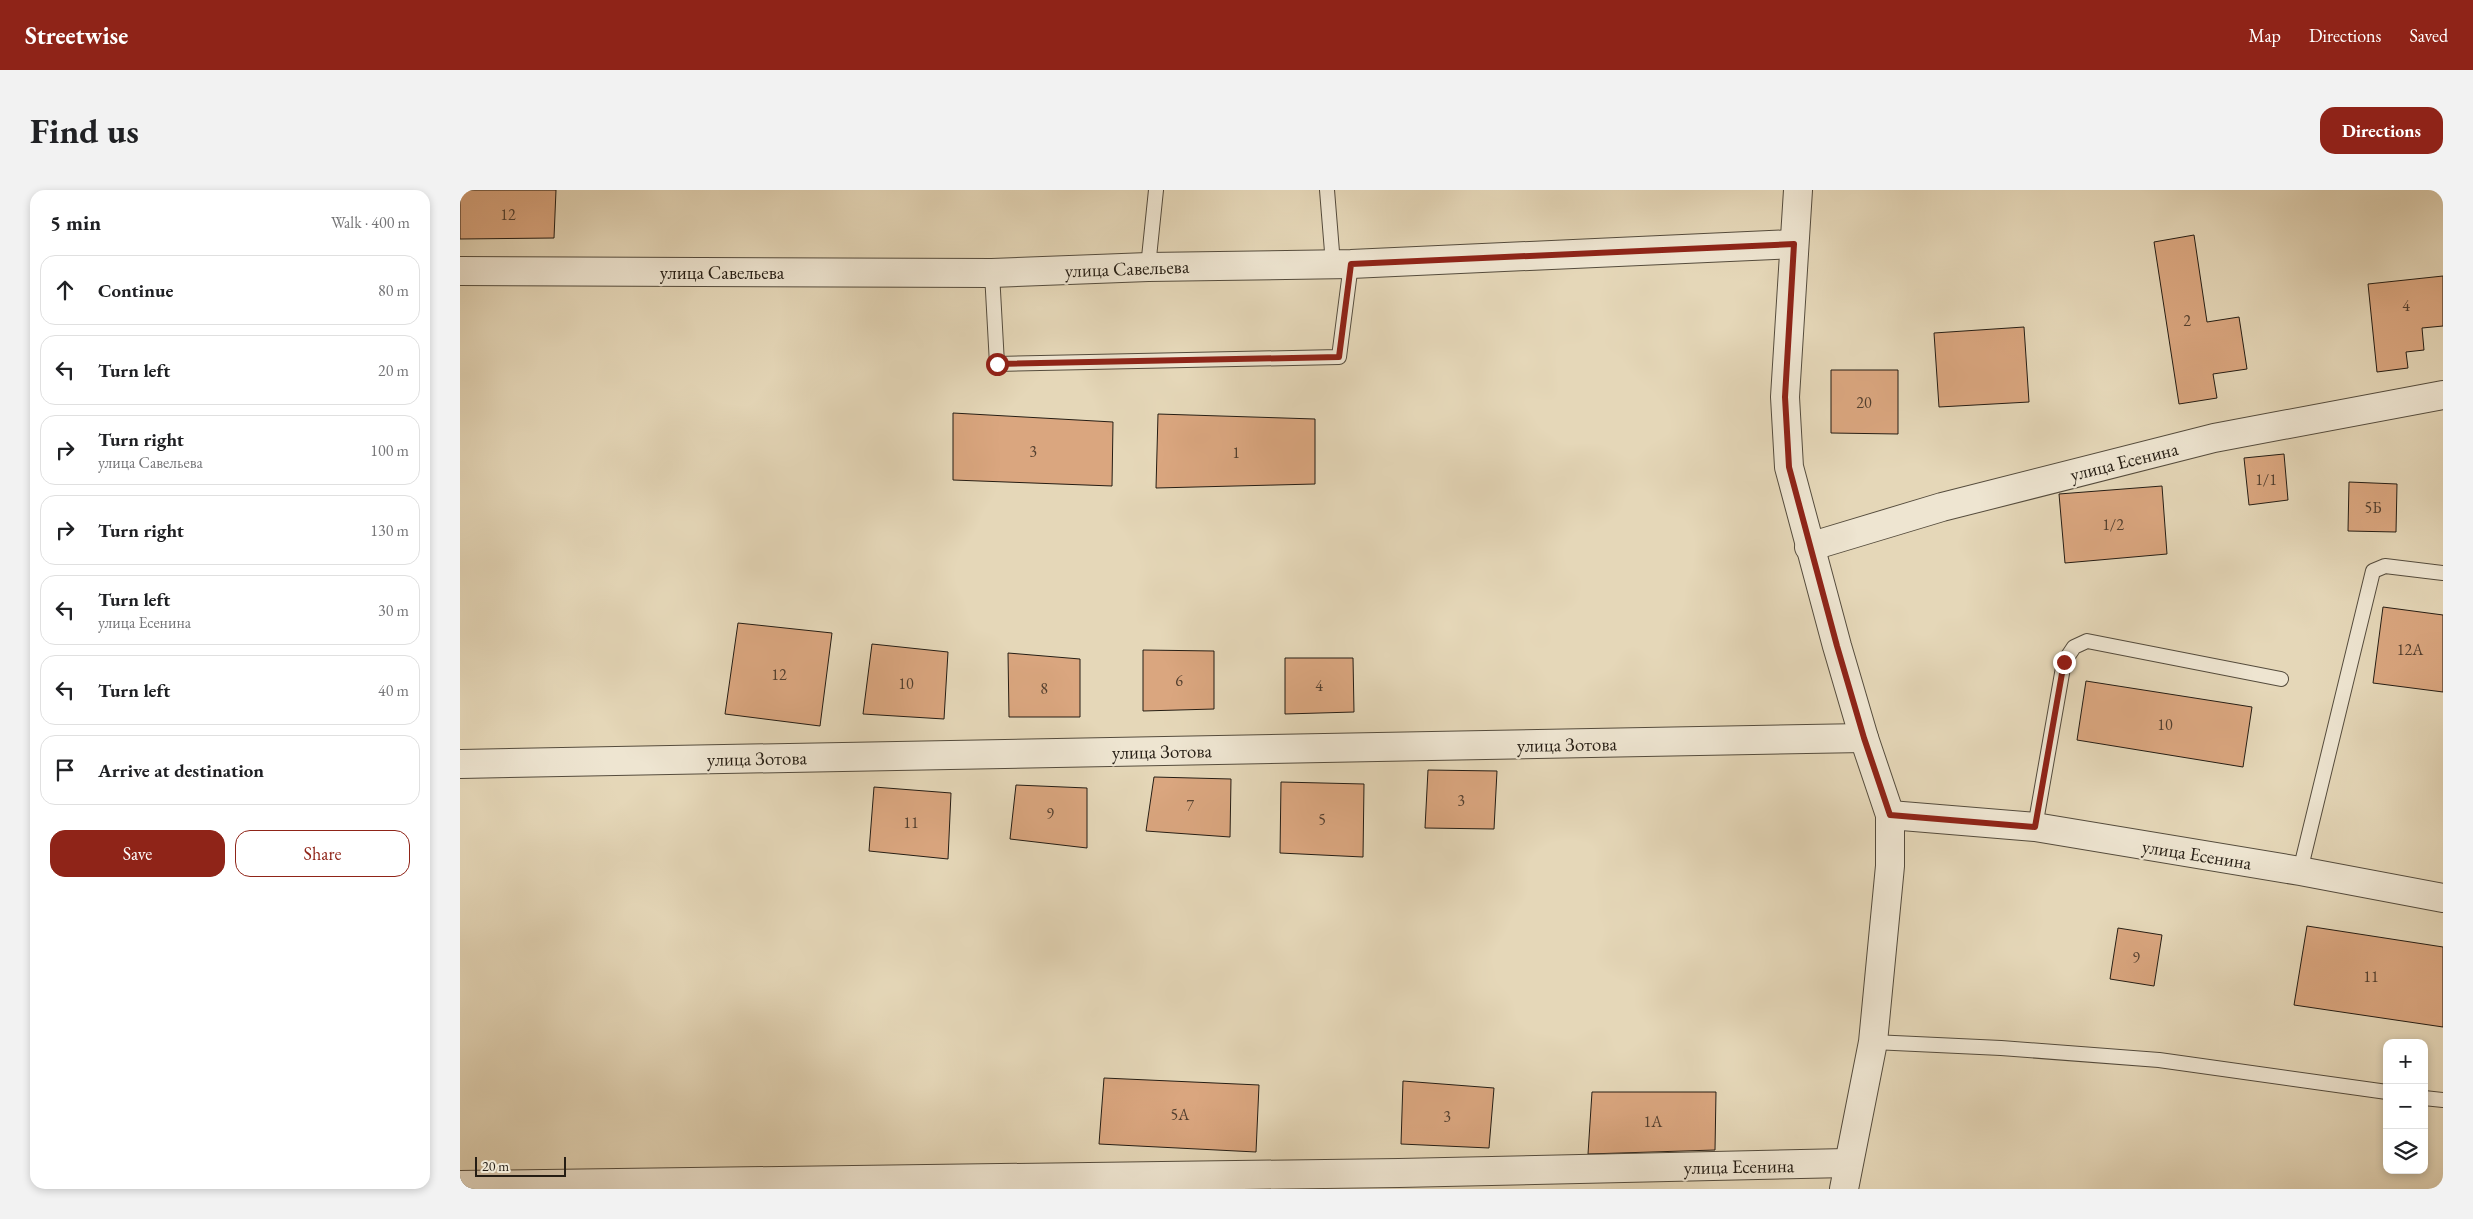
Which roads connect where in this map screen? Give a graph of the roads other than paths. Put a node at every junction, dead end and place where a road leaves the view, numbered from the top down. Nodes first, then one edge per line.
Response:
1 (1156, 190) edge
2 (1327, 190) edge
3 (1798, 190) edge
4 (1794, 244) junction
5 (1342, 264) junction
6 (1148, 267) junction
7 (460, 271) edge
8 (992, 273) junction
9 (2443, 395) edge
10 (1809, 546) junction
11 (2443, 573) edge
12 (2281, 679) dead end
13 (1864, 738) junction
14 (460, 764) edge
15 (1890, 815) junction
16 (2035, 827) junction
17 (2300, 871) junction
18 (2443, 898) edge
19 (1873, 1042) junction
20 (2383, 1091) edge
21 (2428, 1098) edge
22 (2443, 1100) edge
23 (1845, 1176) edge
24 (460, 1184) edge

1 - 6 lane
2 - 5 lane
3 - 4 street
4 - 5 street, улица Савельева
4 - 10 street
5 - 6 street, улица Савельева
5 - 8 lane
6 - 8 street, улица Савельева
7 - 8 street, улица Савельева
9 - 10 street, улица Есенина
10 - 13 street
11 - 17 lane
12 - 16 lane
13 - 14 street, улица Зотова
13 - 15 street
15 - 16 street, улица Есенина
15 - 19 street
16 - 17 street, улица Есенина
17 - 18 street, улица Есенина
19 - 20 lane
19 - 23 street
21 - 22 lane
23 - 24 street, улица Есенина

